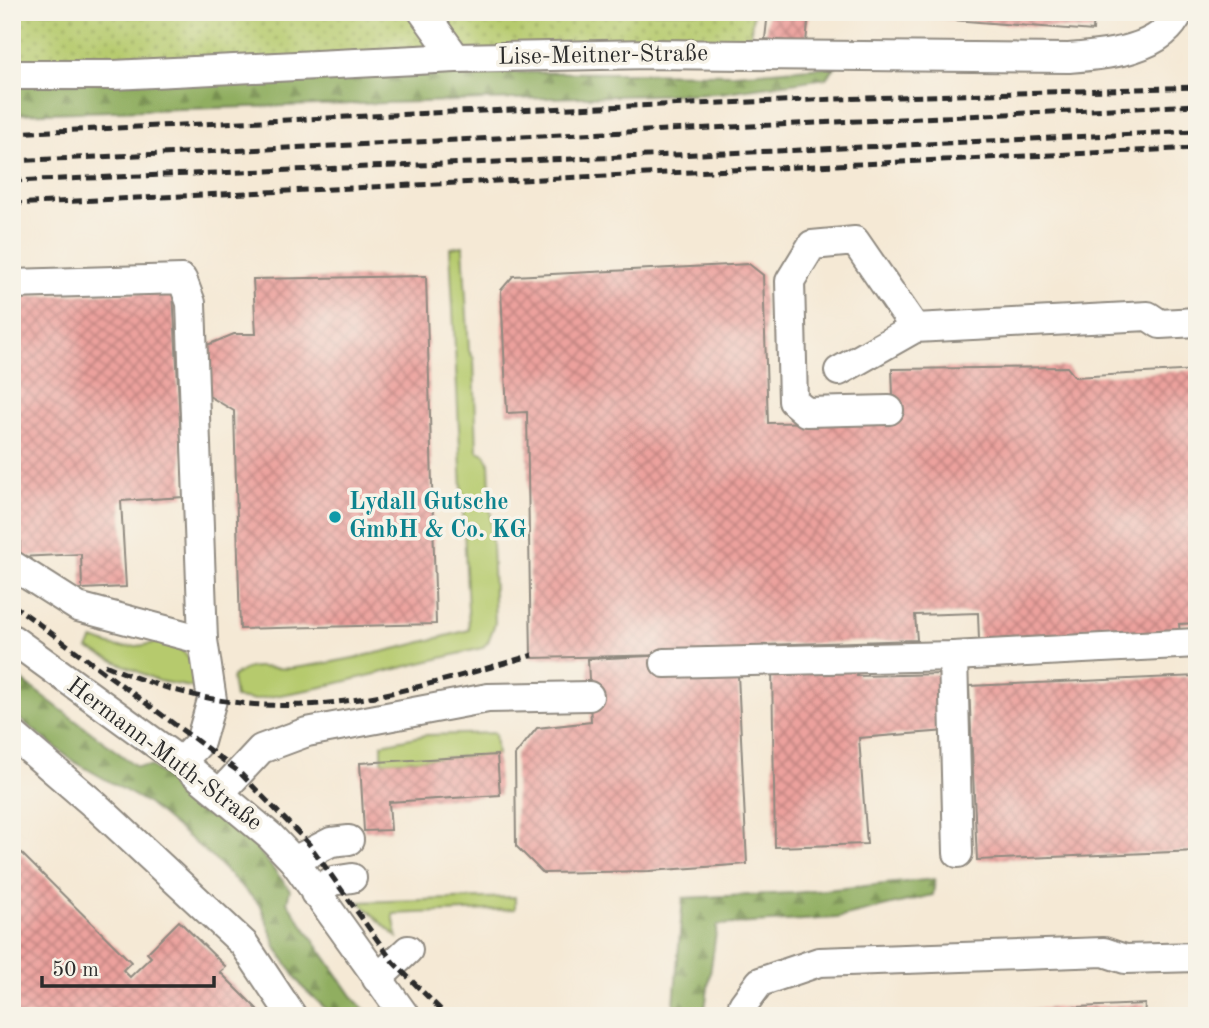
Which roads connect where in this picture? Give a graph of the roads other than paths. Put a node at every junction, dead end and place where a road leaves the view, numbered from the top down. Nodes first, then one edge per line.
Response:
1 (423, 12) edge
2 (1179, 12) edge
3 (456, 58) junction
4 (12, 75) edge
5 (12, 284) edge
6 (1197, 322) edge
7 (915, 328) junction
8 (839, 371) dead end
9 (889, 410) dead end
10 (12, 565) edge
11 (12, 639) edge
12 (203, 640) junction
13 (1197, 643) edge
14 (953, 656) junction
15 (665, 663) dead end
16 (589, 695) dead end
17 (12, 734) edge
18 (181, 762) junction
19 (220, 793) junction
20 (349, 840) dead end
21 (958, 853) dead end
22 (294, 861) junction
23 (352, 878) dead end
24 (315, 893) junction
25 (408, 950) dead end
26 (1197, 957) edge
27 (376, 979) junction
28 (292, 1016) edge
29 (405, 1016) edge
30 (744, 1016) edge

1 - 3 street
2 - 3 street, Lise-Meitner-Straße
3 - 4 street, Lise-Meitner-Straße
5 - 12 street
6 - 7 street
7 - 8 street
7 - 9 street
10 - 12 street
11 - 18 street, Hermann-Muth-Straße
12 - 18 street
13 - 14 street
14 - 15 street
14 - 21 street
16 - 19 street
17 - 28 street
18 - 19 street, Hermann-Muth-Straße
19 - 22 street, Hermann-Muth-Straße
20 - 22 street
22 - 24 street, Hermann-Muth-Straße
23 - 24 street
24 - 27 street, Hermann-Muth-Straße
25 - 27 street
26 - 30 street
27 - 29 street, Hermann-Muth-Straße

